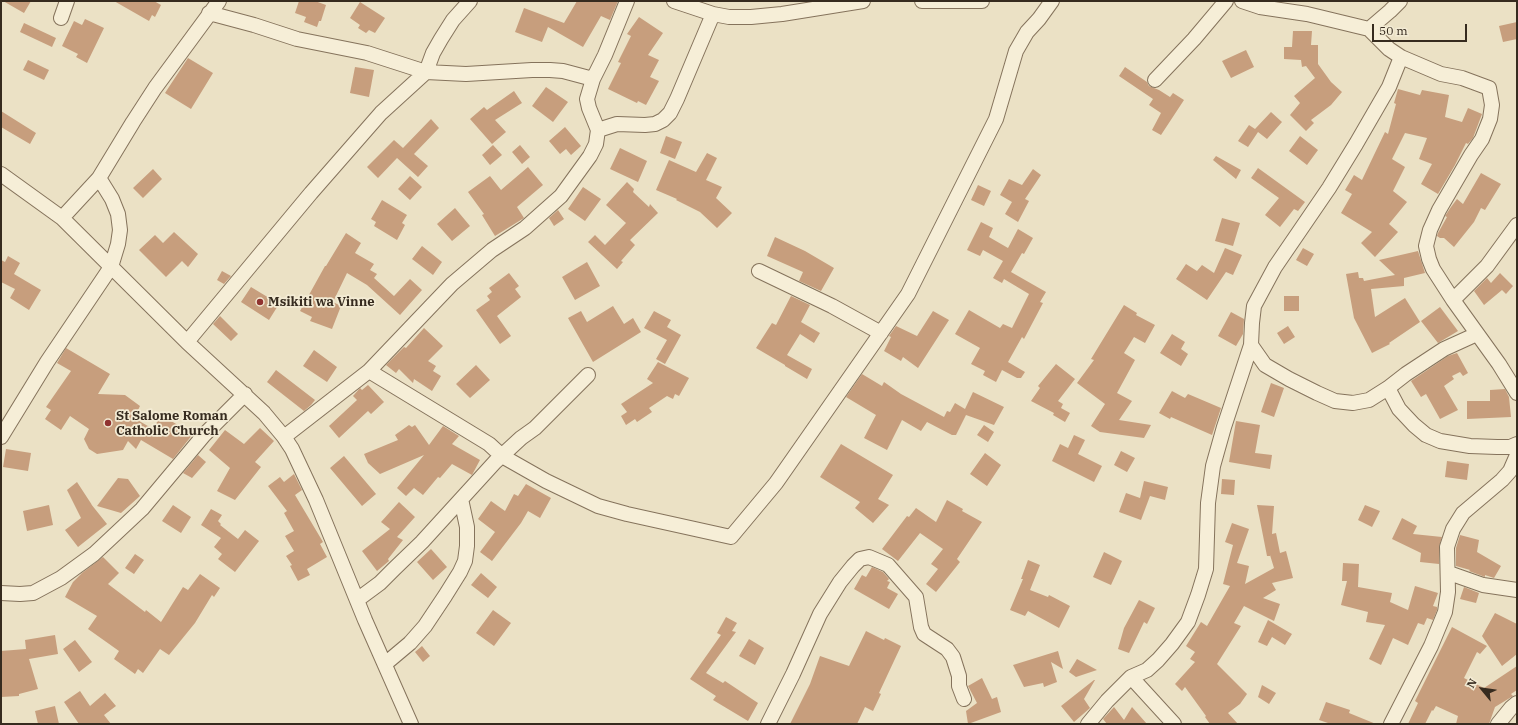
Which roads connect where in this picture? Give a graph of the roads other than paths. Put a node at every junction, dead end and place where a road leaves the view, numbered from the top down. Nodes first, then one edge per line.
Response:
1 (67, 1) edge
2 (219, 1) edge
3 (470, 1) edge
4 (627, 1) edge
5 (674, 1) edge
6 (863, 1) edge
7 (922, 1) edge
8 (982, 1) edge
9 (1052, 1) edge
10 (1226, 1) edge
11 (1242, 1) edge
12 (1400, 1) edge
13 (209, 13) junction
14 (713, 14) junction
15 (61, 18) dead end
16 (1369, 29) junction
17 (1401, 57) junction
18 (426, 72) junction
19 (593, 78) junction
20 (1155, 80) dead end
21 (598, 130) junction
22 (1, 174) edge
23 (99, 178) junction
24 (62, 218) junction
25 (1517, 225) edge
26 (111, 267) junction
27 (759, 271) dead end
28 (1453, 300) junction
29 (881, 333) junction
30 (1477, 334) junction
31 (187, 342) junction
32 (1251, 345) junction
33 (369, 371) junction
34 (588, 375) dead end
35 (1388, 388) junction
36 (1516, 388) edge
37 (245, 394) junction
38 (1, 437) edge
39 (284, 437) junction
40 (1517, 444) edge
41 (1517, 455) edge
42 (502, 456) junction
43 (461, 499) junction
44 (1449, 573) junction
45 (1517, 590) edge
46 (1, 593) edge
47 (357, 600) junction
48 (385, 664) junction
49 (1132, 677) junction
50 (964, 699) dead end
51 (1517, 703) edge
52 (411, 724) edge
53 (768, 724) edge
54 (1088, 724) edge
55 (1174, 724) edge
56 (1391, 724) edge
57 (1498, 724) edge

1 - 15 street
2 - 13 street
3 - 18 street
4 - 19 street
5 - 14 street
6 - 14 street
7 - 8 street
9 - 29 street
10 - 20 street
11 - 16 street
12 - 16 street
13 - 18 street
13 - 23 street
14 - 21 street
16 - 17 street
17 - 28 street
17 - 32 street
18 - 19 street
18 - 31 street
19 - 21 street
21 - 33 street
22 - 24 street
23 - 24 street
23 - 26 street
24 - 26 street
25 - 28 street
26 - 31 street
26 - 38 street
27 - 29 street
28 - 30 street
29 - 42 street
30 - 35 street
30 - 36 street
31 - 37 street
32 - 35 street
32 - 49 street
33 - 39 street
33 - 42 street
34 - 42 street
35 - 40 street
37 - 39 street
37 - 46 street
39 - 47 street
41 - 44 street
42 - 43 street
43 - 47 street
43 - 48 street
44 - 45 street
44 - 56 street
47 - 48 street
48 - 52 street
49 - 54 street
49 - 55 street
50 - 53 street
51 - 57 street

